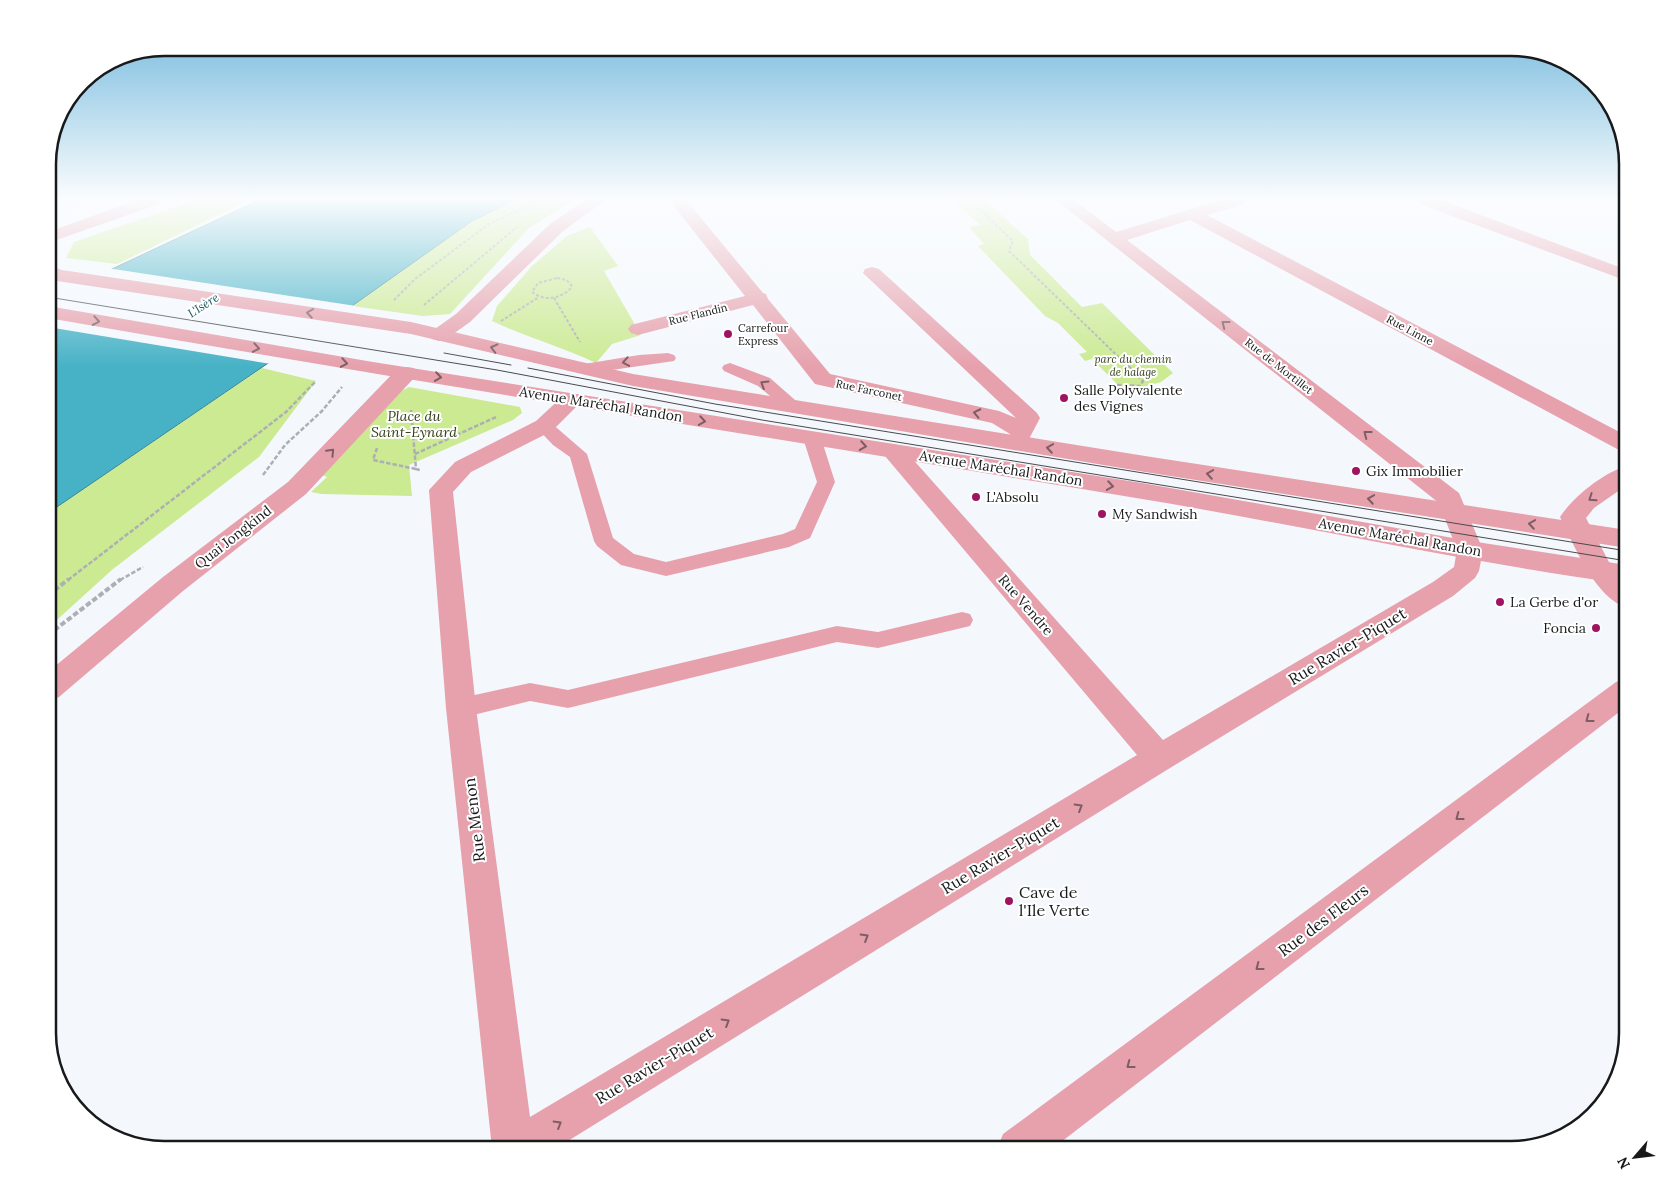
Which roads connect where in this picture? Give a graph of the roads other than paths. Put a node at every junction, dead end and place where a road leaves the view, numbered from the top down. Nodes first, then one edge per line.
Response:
1 (527, 256) edge
2 (724, 256) edge
3 (1137, 256) edge
4 (1271, 256) edge
5 (1574, 256) edge
6 (872, 273) dead end
7 (1619, 273) edge
8 (56, 274) edge
9 (759, 298) junction
10 (56, 313) edge
11 (638, 329) dead end
12 (440, 335) junction
13 (668, 358) dead end
14 (580, 359) junction
15 (730, 368) dead end
16 (406, 373) junction
17 (572, 400) junction
18 (794, 407) junction
19 (544, 426) junction
20 (1020, 437) junction
21 (812, 438) junction
22 (1619, 440) edge
23 (892, 451) junction
24 (1619, 480) edge
25 (1454, 512) junction
26 (1580, 531) junction
27 (1619, 538) edge
28 (1470, 550) junction
29 (1600, 570) junction
30 (1619, 573) edge
31 (1619, 589) edge
32 (962, 620) dead end
33 (56, 682) edge
34 (1619, 697) edge
35 (461, 708) junction
36 (1159, 758) junction
37 (513, 1141) edge
38 (529, 1141) edge
39 (1030, 1141) edge

1 - 12 street
2 - 9 street, Rue Farconet
25 -> 3 street, Rue de Mortillet
4 - 22 street, Rue Linne
5 - 7 street
6 - 20 street
12 -> 8 street, Avenue Maréchal Randon
9 - 11 street, Rue Flandin
20 -> 9 street, Rue Farconet
10 -> 16 street, Avenue Maréchal Randon
14 -> 12 street, Avenue Maréchal Randon
13 -> 14 lane
14 - 18 street, Avenue Maréchal Randon
18 -> 15 lane
16 -> 17 street, Avenue Maréchal Randon
33 -> 16 street, Quai Jongkind
17 - 19 street
17 -> 21 street, Avenue Maréchal Randon
18 - 20 street, Avenue Maréchal Randon
19 - 21 lane
19 - 35 street, Rue Menon
25 -> 20 street, Avenue Maréchal Randon
21 -> 23 street, Avenue Maréchal Randon
23 -> 28 street, Avenue Maréchal Randon
23 - 36 street, Rue Vendre
24 -> 26 street
26 -> 25 street, Avenue Maréchal Randon
25 - 28 street, Rue de Mortillet
26 - 27 street, Avenue Maréchal Randon
26 - 29 street
28 - 29 street, Avenue Maréchal Randon
28 - 36 street, Rue Ravier-Piquet
29 - 30 street, Avenue Maréchal Randon
29 - 31 street
32 - 35 lane
34 -> 39 street, Rue des Fleurs
35 - 37 street, Rue Menon
38 -> 36 street, Rue Ravier-Piquet

